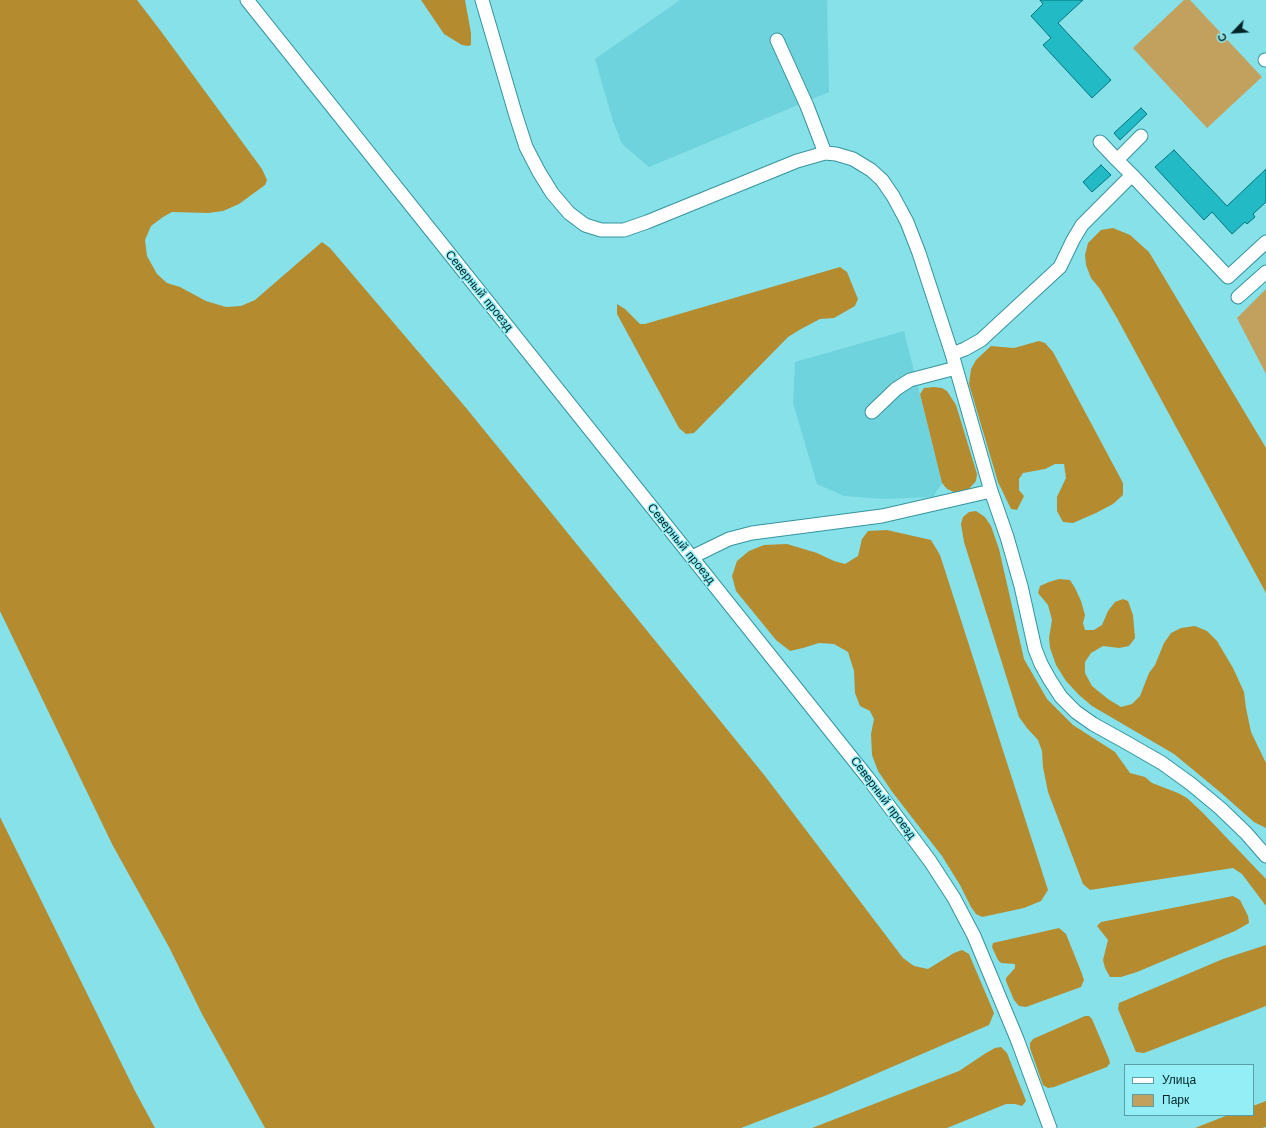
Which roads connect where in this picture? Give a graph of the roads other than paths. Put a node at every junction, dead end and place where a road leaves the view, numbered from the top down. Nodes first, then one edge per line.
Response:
1 (246, 0) edge
2 (482, 0) edge
3 (777, 40) dead end
4 (1141, 136) dead end
5 (1100, 142) dead end
6 (825, 153) junction
7 (1117, 160) junction
8 (1132, 175) junction
9 (1266, 242) edge
10 (1266, 272) edge
11 (1228, 277) junction
12 (952, 354) junction
13 (956, 368) junction
14 (872, 412) dead end
15 (991, 491) junction
16 (692, 557) junction
17 (1266, 856) edge
18 (1050, 1128) edge

1 - 16 street, Северный проезд
2 - 6 street
3 - 6 street
4 - 7 street
5 - 7 street
6 - 12 street
7 - 8 street
8 - 11 street
8 - 12 street
9 - 11 street
10 - 11 street
12 - 13 street
13 - 14 street
13 - 15 street
15 - 16 street
15 - 17 street
16 - 18 street, Северный проезд

